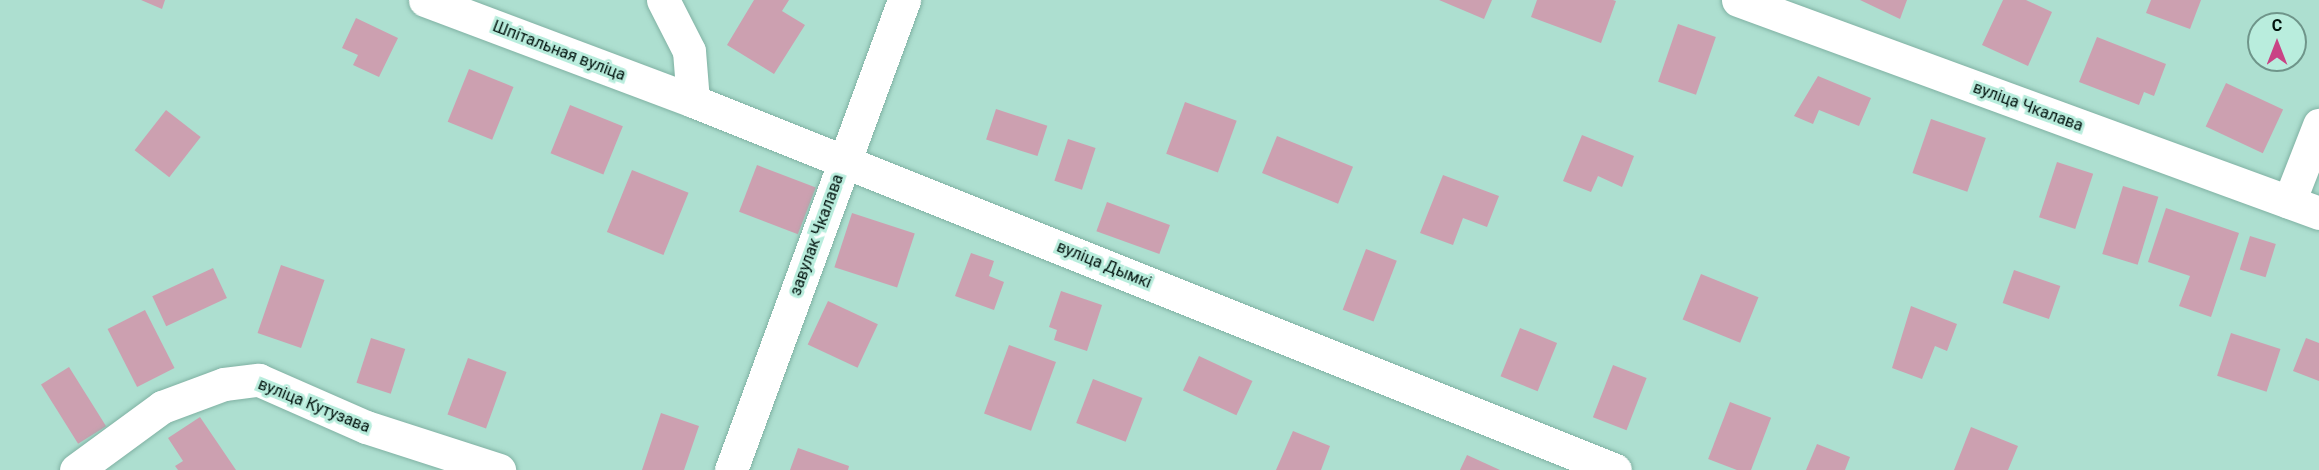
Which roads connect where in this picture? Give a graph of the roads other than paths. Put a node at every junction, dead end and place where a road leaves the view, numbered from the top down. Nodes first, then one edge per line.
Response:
1 (426, 0) edge
2 (663, 0) edge
3 (904, 0) edge
4 (1738, 0) edge
5 (693, 101) junction
6 (2319, 125) edge
7 (844, 161) junction
8 (2289, 202) junction
9 (2319, 213) edge
10 (76, 470) edge
11 (499, 470) edge
12 (731, 470) edge
13 (1615, 470) edge

1 - 5 street, Шпітальная вуліца
2 - 5 street
3 - 7 street, завулак Чкалава
4 - 8 street, вуліца Чкалава
5 - 7 street, вуліца Дымкі
6 - 8 street
7 - 12 street, завулак Чкалава
7 - 13 street, вуліца Дымкі
8 - 9 street, вуліца Чкалава
10 - 11 street, вуліца Кутузава

